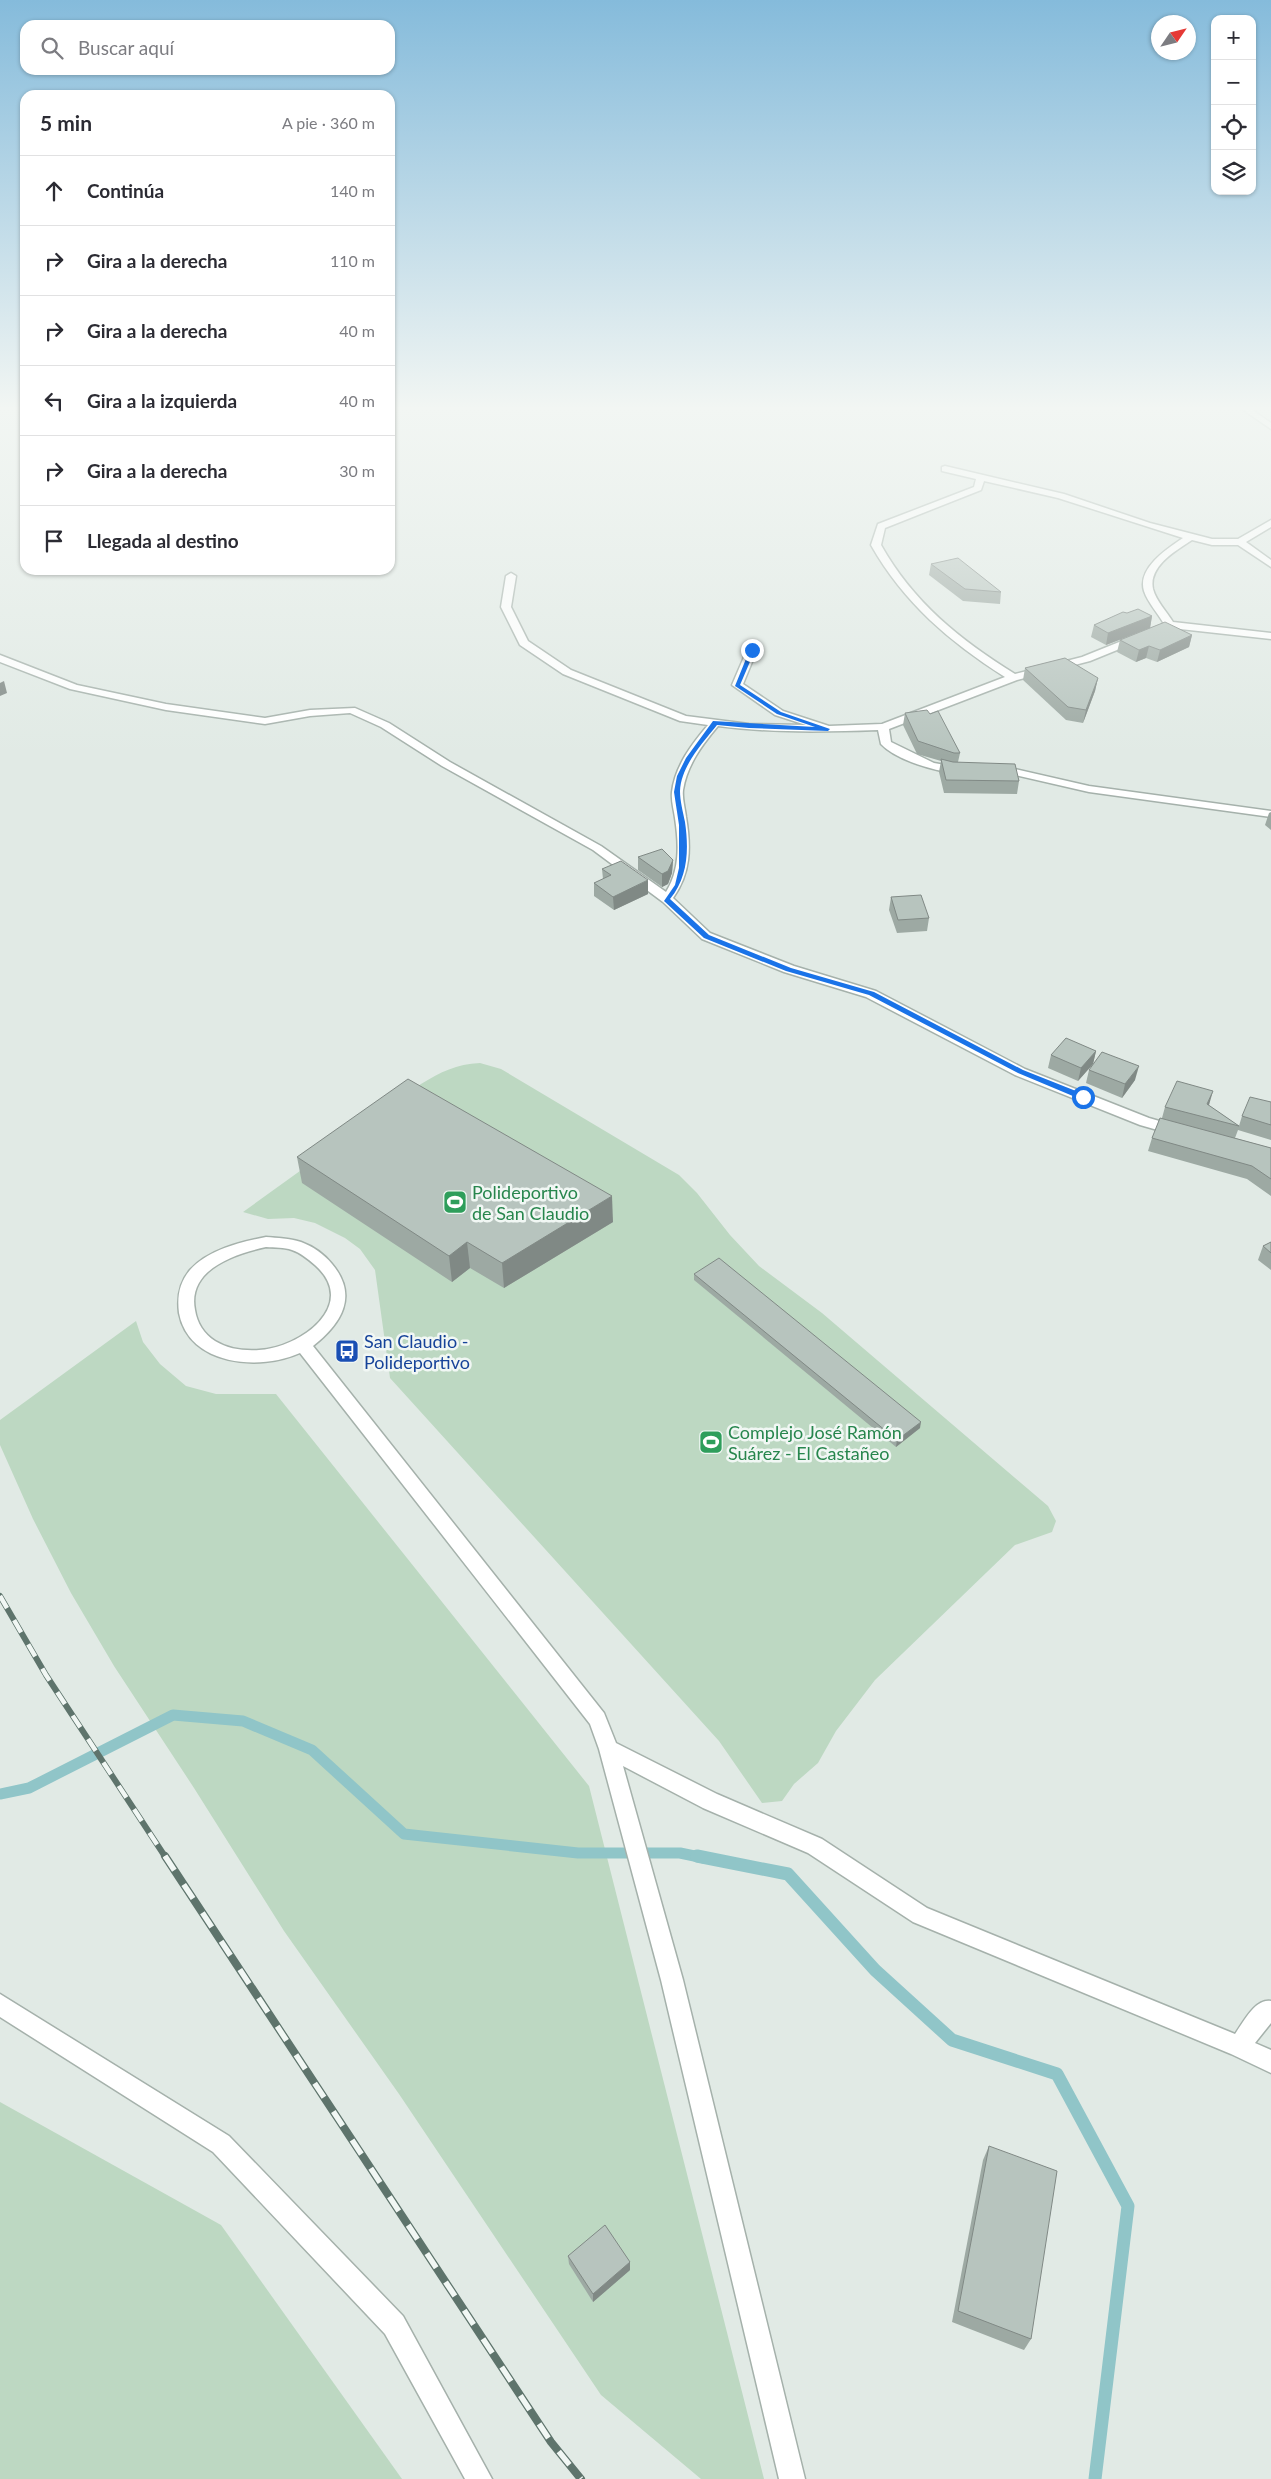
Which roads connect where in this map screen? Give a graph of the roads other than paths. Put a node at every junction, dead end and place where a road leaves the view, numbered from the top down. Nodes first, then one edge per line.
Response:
1 (884, 525) edge
2 (1146, 525) edge
3 (1268, 525) edge
4 (1191, 537) junction
5 (1240, 542) junction
6 (1271, 564) edge
7 (511, 576) dead end
8 (1170, 625) junction
9 (1271, 636) edge
10 (752, 650) dead end
11 (0, 658) edge
12 (1013, 678) junction
13 (715, 723) junction
14 (884, 727) junction
15 (828, 729) junction
16 (969, 770) edge
17 (987, 770) edge
18 (1271, 814) edge
19 (667, 899) junction
20 (1189, 1134) edge
21 (303, 1345) junction
22 (608, 1750) junction
23 (0, 2005) edge
24 (1271, 2012) edge
25 (1239, 2046) junction
26 (1271, 2062) edge
27 (479, 2479) edge
28 (792, 2479) edge

1 - 12 street
2 - 4 street
3 - 5 street
4 - 5 street
4 - 8 street
5 - 6 street
7 - 13 street
8 - 9 street
8 - 12 street
10 - 15 street
11 - 19 street
12 - 14 street
13 - 15 street
13 - 19 street
14 - 15 street
14 - 16 street
17 - 18 street
19 - 20 street
21 - 21 street
21 - 22 street
22 - 25 street
22 - 28 street
23 - 27 street
24 - 25 street
25 - 26 street

